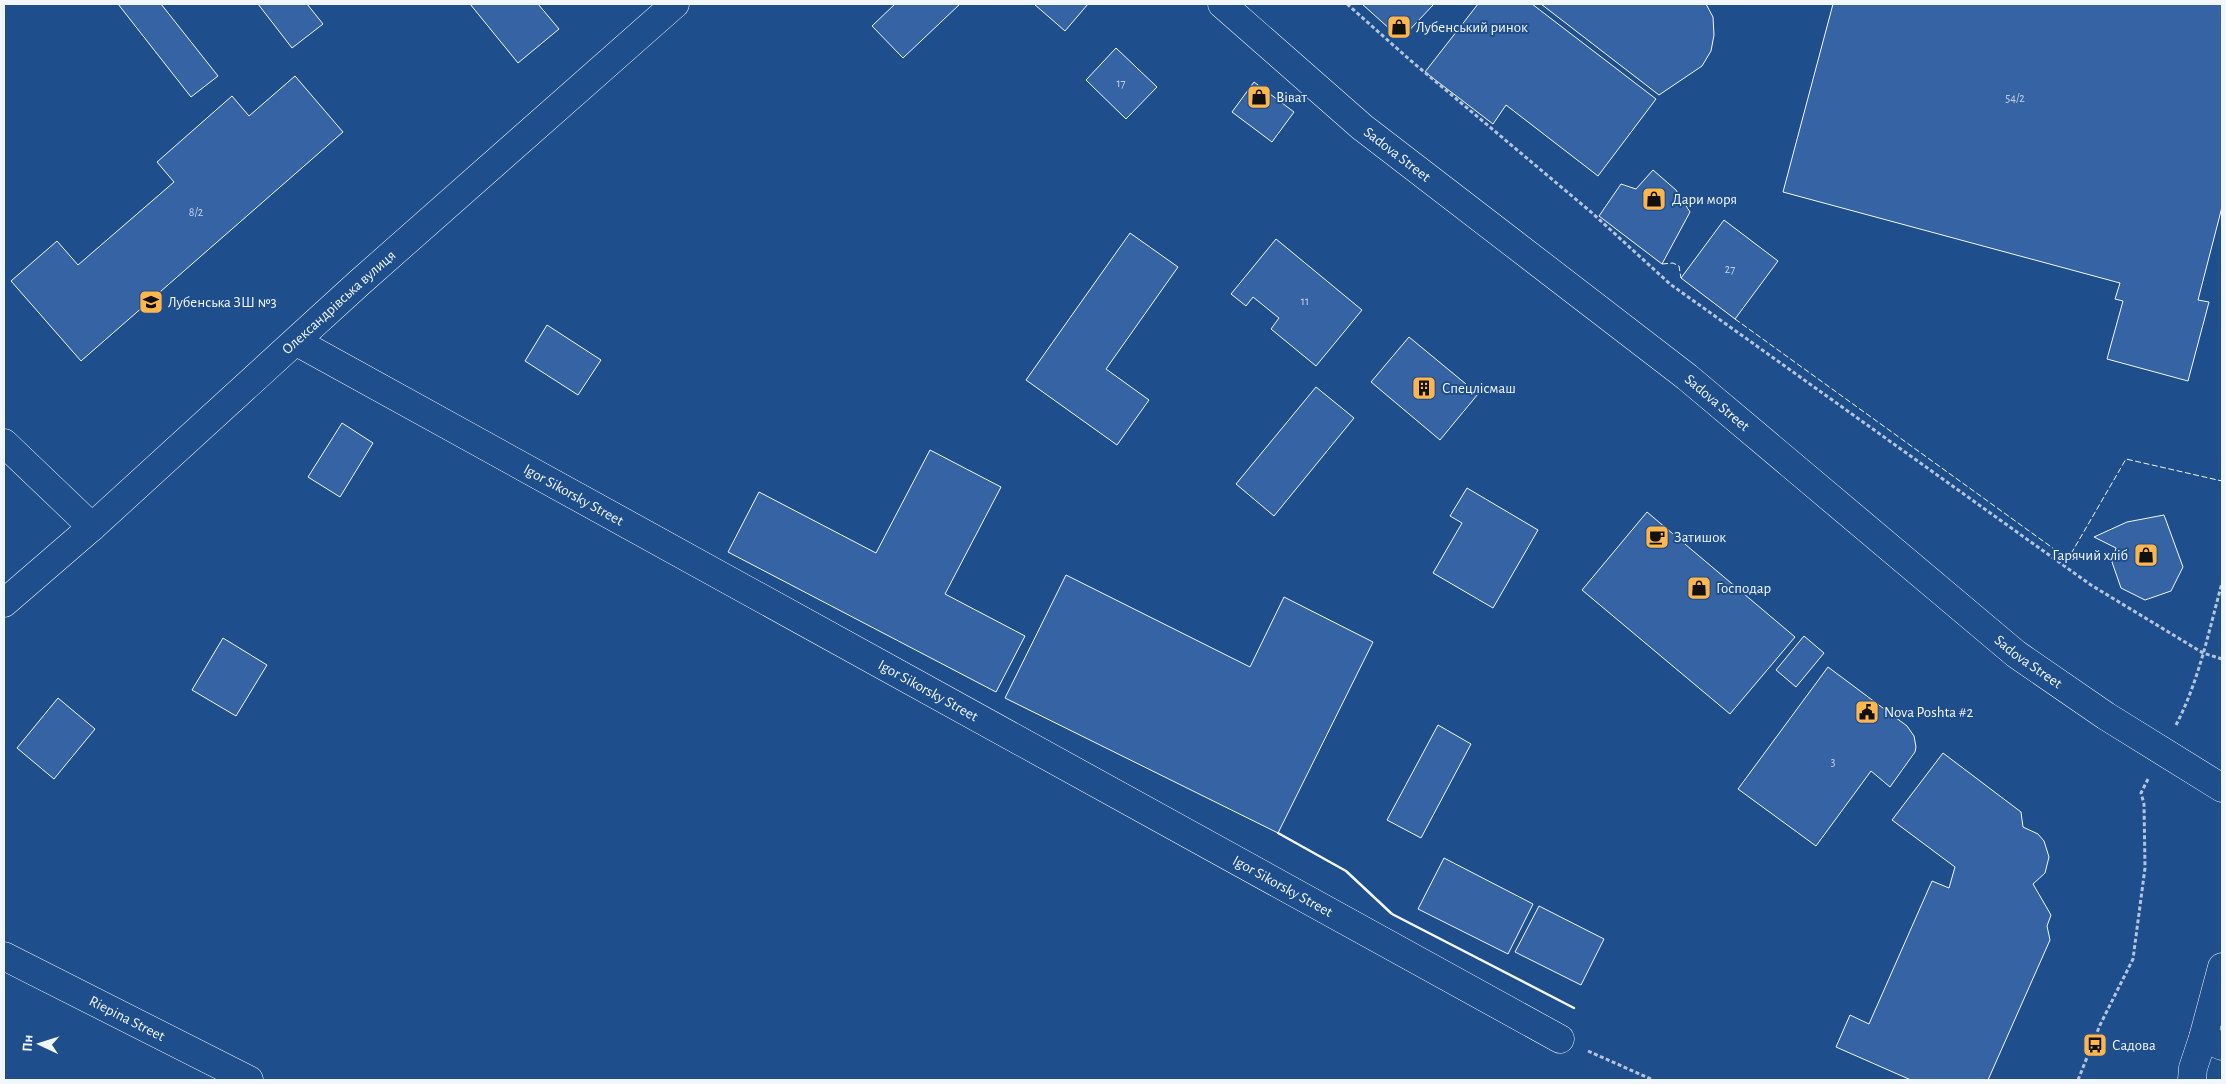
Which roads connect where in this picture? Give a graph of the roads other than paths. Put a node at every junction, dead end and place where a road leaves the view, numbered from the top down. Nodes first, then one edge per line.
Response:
1 (675, 4) edge
2 (1222, 4) edge
3 (296, 342) junction
4 (4, 444) edge
5 (92, 526) junction
6 (4, 603) edge
7 (2222, 788) edge
8 (4, 956) edge
9 (2222, 966) edge
10 (1560, 1039) road end
11 (2213, 1042) edge
12 (2190, 1076) edge
13 (249, 1080) edge

1 - 3 main road, Олександрівська вулиця
2 - 7 main road, Sadova Street
3 - 5 main road, Олександрівська вулиця
3 - 10 main road, Igor Sikorsky Street
4 - 5 main road
5 - 6 main road, Олександрівська вулиця
8 - 13 main road, Riepina Street
9 - 11 main road
11 - 12 main road

